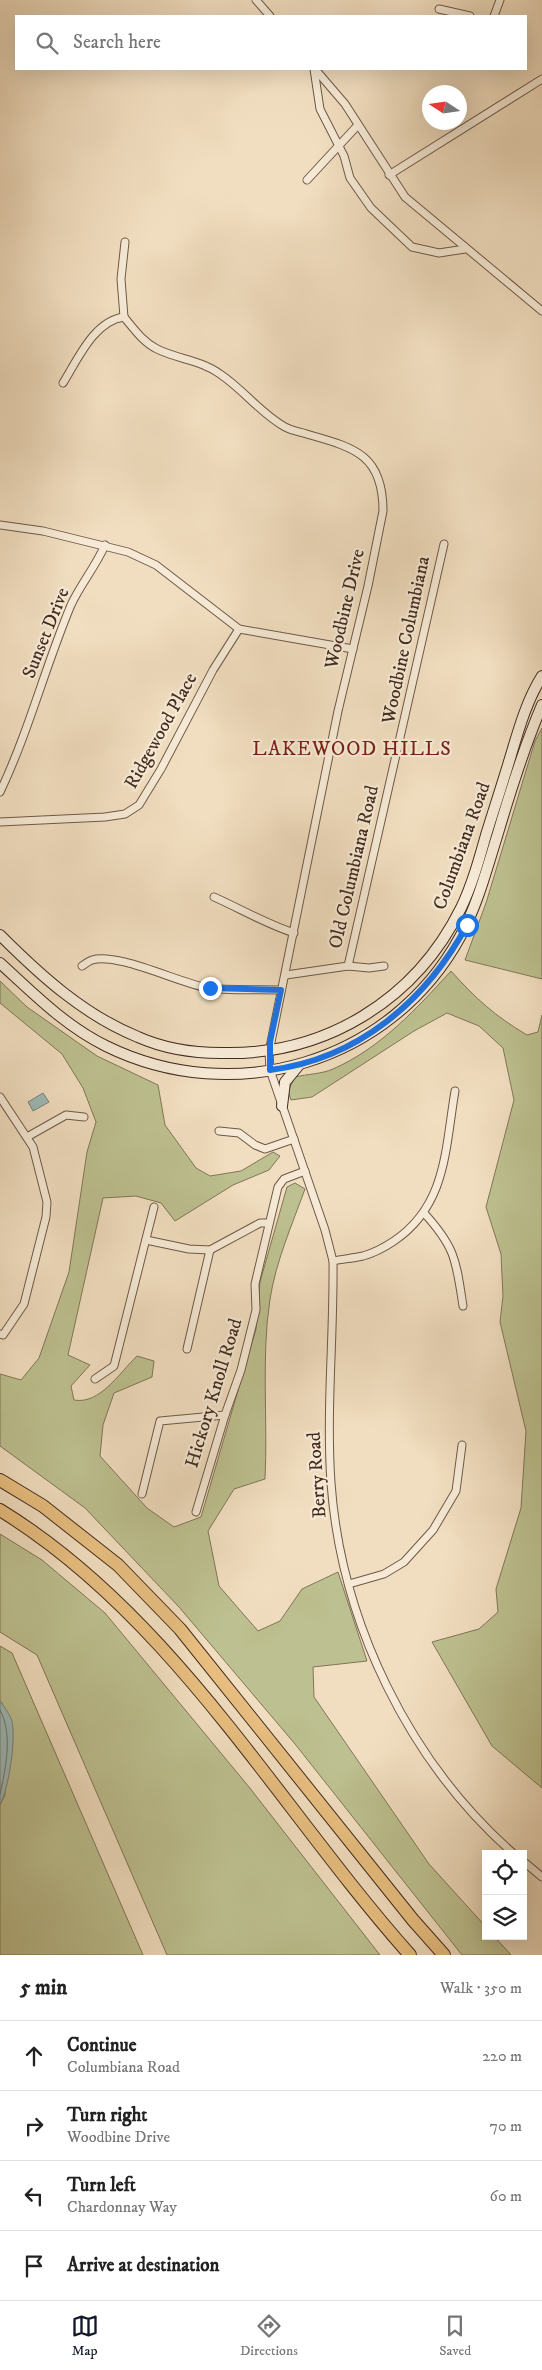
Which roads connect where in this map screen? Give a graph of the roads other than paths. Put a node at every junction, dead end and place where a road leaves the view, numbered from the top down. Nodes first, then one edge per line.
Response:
1 (256, 0) edge
2 (500, 0) edge
3 (439, 9) dead end
4 (269, 15) edge
5 (466, 15) edge
6 (494, 15) edge
7 (314, 70) edge
8 (315, 70) edge
9 (542, 79) edge
10 (358, 125) junction
11 (339, 146) junction
12 (389, 175) junction
13 (307, 180) dead end
14 (125, 242) dead end
15 (465, 249) junction
16 (542, 310) edge
17 (124, 317) junction
18 (63, 383) dead end
19 (0, 525) edge
20 (444, 544) dead end
21 (105, 546) junction
22 (239, 629) junction
23 (353, 649) junction
24 (542, 676) edge
25 (542, 705) edge
26 (393, 773) joint
27 (0, 792) edge
28 (0, 822) edge
29 (470, 888) junction
30 (480, 892) junction
31 (214, 897) dead end
32 (294, 934) junction
33 (0, 935) edge
34 (0, 963) edge
35 (82, 966) dead end
36 (348, 966) junction
37 (384, 966) dead end
38 (286, 975) junction
39 (281, 990) junction
40 (269, 1052) junction
41 (300, 1065) junction
42 (270, 1070) junction
43 (455, 1091) dead end
44 (0, 1097) edge
45 (282, 1106) junction
46 (84, 1117) dead end
47 (219, 1131) dead end
48 (27, 1137) junction
49 (294, 1139) junction
50 (305, 1171) junction
51 (154, 1207) dead end
52 (424, 1213) junction
53 (269, 1223) junction
54 (146, 1240) junction
55 (210, 1250) junction
56 (333, 1260) junction
57 (463, 1306) dead end
58 (0, 1334) edge
59 (187, 1350) dead end
60 (95, 1379) dead end
61 (224, 1415) junction
62 (462, 1445) dead end
63 (0, 1480) edge
64 (142, 1494) dead end
65 (0, 1510) edge
66 (196, 1512) dead end
67 (349, 1584) junction
68 (510, 1850) edge
69 (527, 1865) edge
70 (542, 1876) edge
71 (410, 1955) edge
72 (444, 1955) edge

1 - 4 street
2 - 6 street
3 - 5 street
7 - 11 street
8 - 10 street
9 - 12 street
10 - 11 street
10 - 12 street
11 - 13 street
11 - 15 street
12 - 15 street
14 - 17 street
15 - 16 street
17 - 18 street
17 - 23 street, Woodbine Drive
19 - 21 street
20 - 26 street, Woodbine Columbiana
21 - 22 street
21 - 27 street, Sunset Drive
22 - 23 street
22 - 28 street, Ridgewood Place
23 - 32 street, Woodbine Drive
24 - 29 main road, Columbiana Road
25 - 30 main road, Columbiana Road
26 - 36 street, Old Columbiana Road
29 - 30 main road
29 - 40 main road, Columbiana Road
30 - 41 main road, Columbiana Road
31 - 32 street
32 - 38 street, Woodbine Drive
33 - 40 main road, Columbiana Road
34 - 42 main road, Columbiana Road
35 - 39 street
36 - 37 street
36 - 38 street, Old Columbiana Road
38 - 39 street, Woodbine Drive
39 - 40 street, Woodbine Drive
40 - 42 street, Berry Road
41 - 42 main road, Columbiana Road
41 - 45 main road
42 - 45 street, Berry Road
43 - 52 street
44 - 48 street
45 - 49 street, Berry Road
46 - 48 street
47 - 49 street
48 - 58 street
49 - 50 street, Berry Road
50 - 53 street, Hickory Knoll Road
50 - 56 street, Berry Road
51 - 54 street
52 - 56 street
52 - 57 street
53 - 55 street
53 - 61 street, Hickory Knoll Road
54 - 55 street
54 - 60 street
55 - 59 street
56 - 67 street, Berry Road
61 - 64 street
61 - 66 street, Hickory Knoll Road
62 - 67 street
63 - 72 highway
65 - 71 highway
67 - 68 street, Berry Road
69 - 70 street

